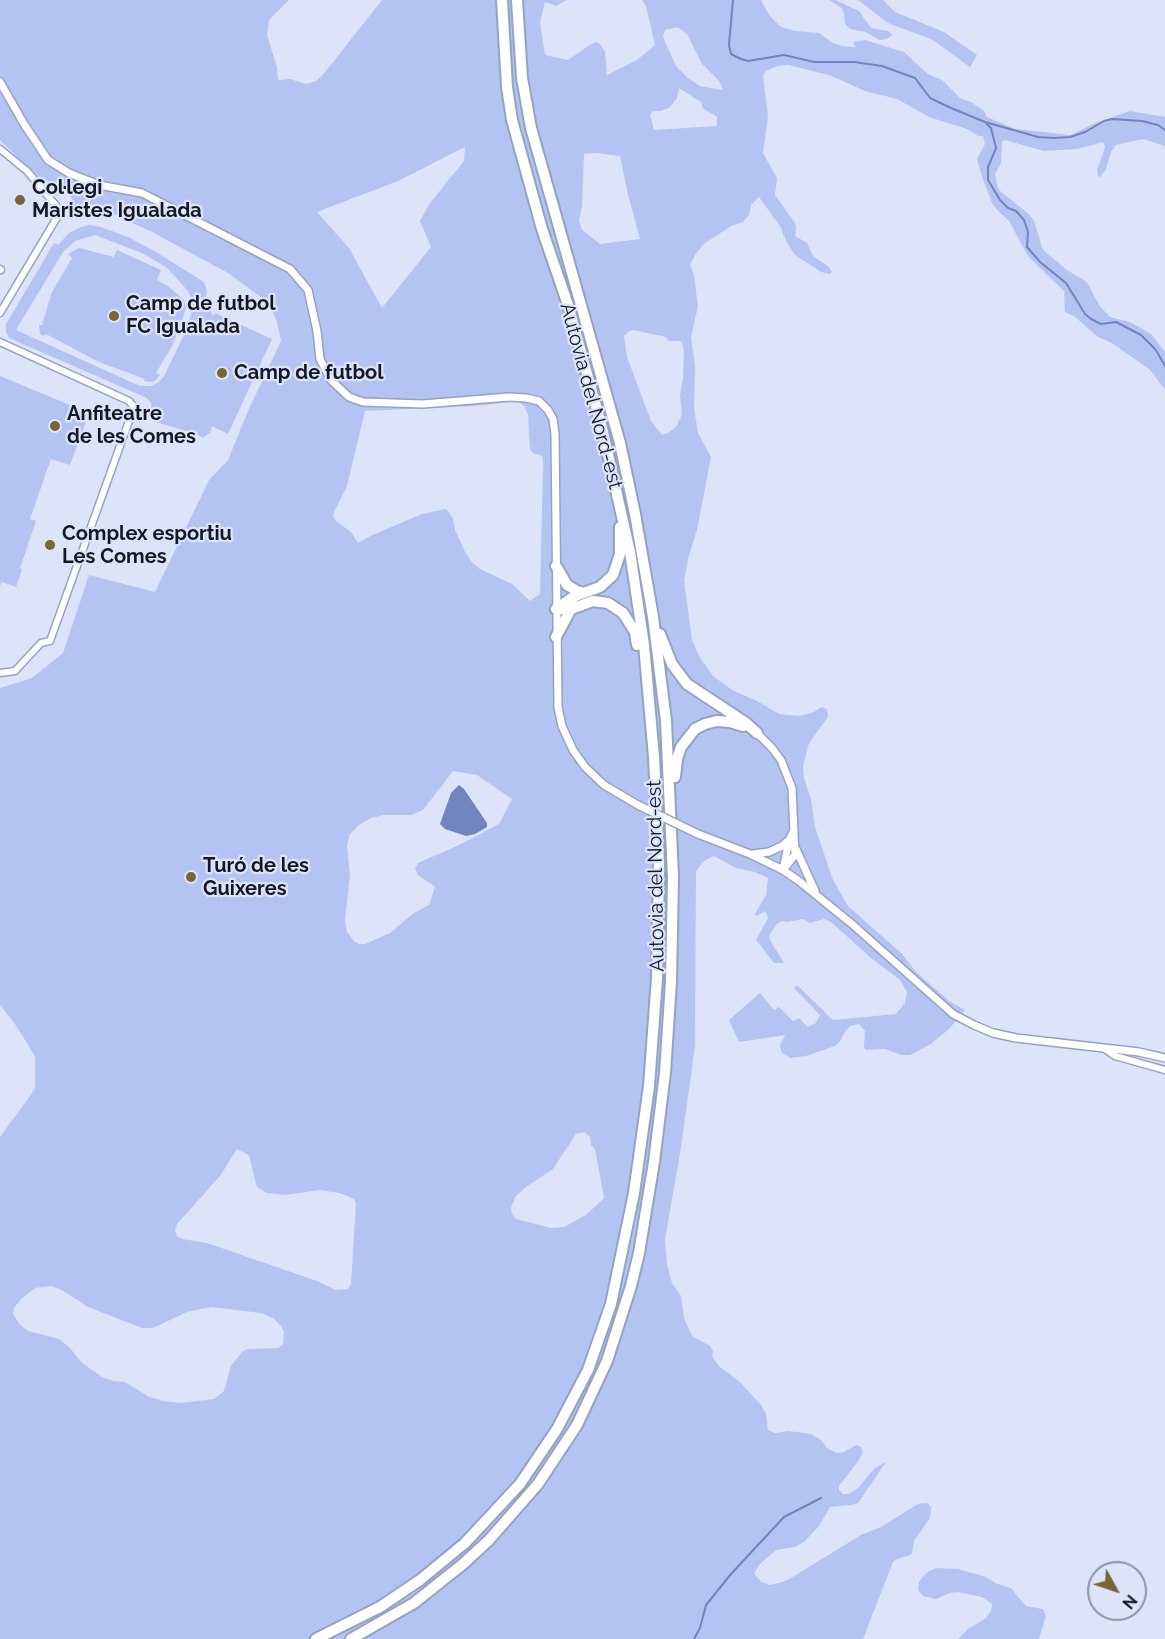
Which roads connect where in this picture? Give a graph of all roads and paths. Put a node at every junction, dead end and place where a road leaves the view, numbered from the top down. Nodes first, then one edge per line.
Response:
1 (502, 0) edge
2 (517, 0) edge
3 (0, 82) edge
4 (0, 149) edge
5 (0, 313) edge
6 (0, 342) edge
7 (622, 514) junction
8 (556, 566) junction
9 (584, 593) junction
10 (556, 609) junction
11 (571, 609) junction
12 (653, 617) junction
13 (556, 637) junction
14 (0, 673) edge
15 (648, 678) junction
16 (757, 733) junction
17 (670, 798) junction
18 (794, 830) junction
19 (789, 840) junction
20 (796, 849) junction
21 (750, 854) junction
22 (783, 870) junction
23 (816, 893) junction
24 (1105, 1049) junction
25 (1165, 1058) edge
26 (1165, 1070) edge
27 (316, 1639) edge
28 (351, 1639) edge

1 - 7 highway, Autovia del Nord-est
2 - 12 highway, Autovia del Nord-est
3 - 8 street
4 - 5 street
6 - 14 street
7 - 9 highway
7 - 15 highway, Autovia del Nord-est
8 - 9 highway
8 - 10 street
9 - 10 highway
10 - 11 highway
10 - 13 street
11 - 13 highway
11 - 15 highway
12 - 16 highway
12 - 17 highway, Autovia del Nord-est
13 - 21 street, bridge
15 - 27 highway, Autovia del Nord-est
16 - 17 highway
16 - 18 street
17 - 28 highway, Autovia del Nord-est
18 - 19 street
18 - 20 street
19 - 21 street
19 - 22 street
20 - 22 street
20 - 23 street
21 - 22 street
22 - 23 street
23 - 24 street
24 - 25 street
24 - 26 street

